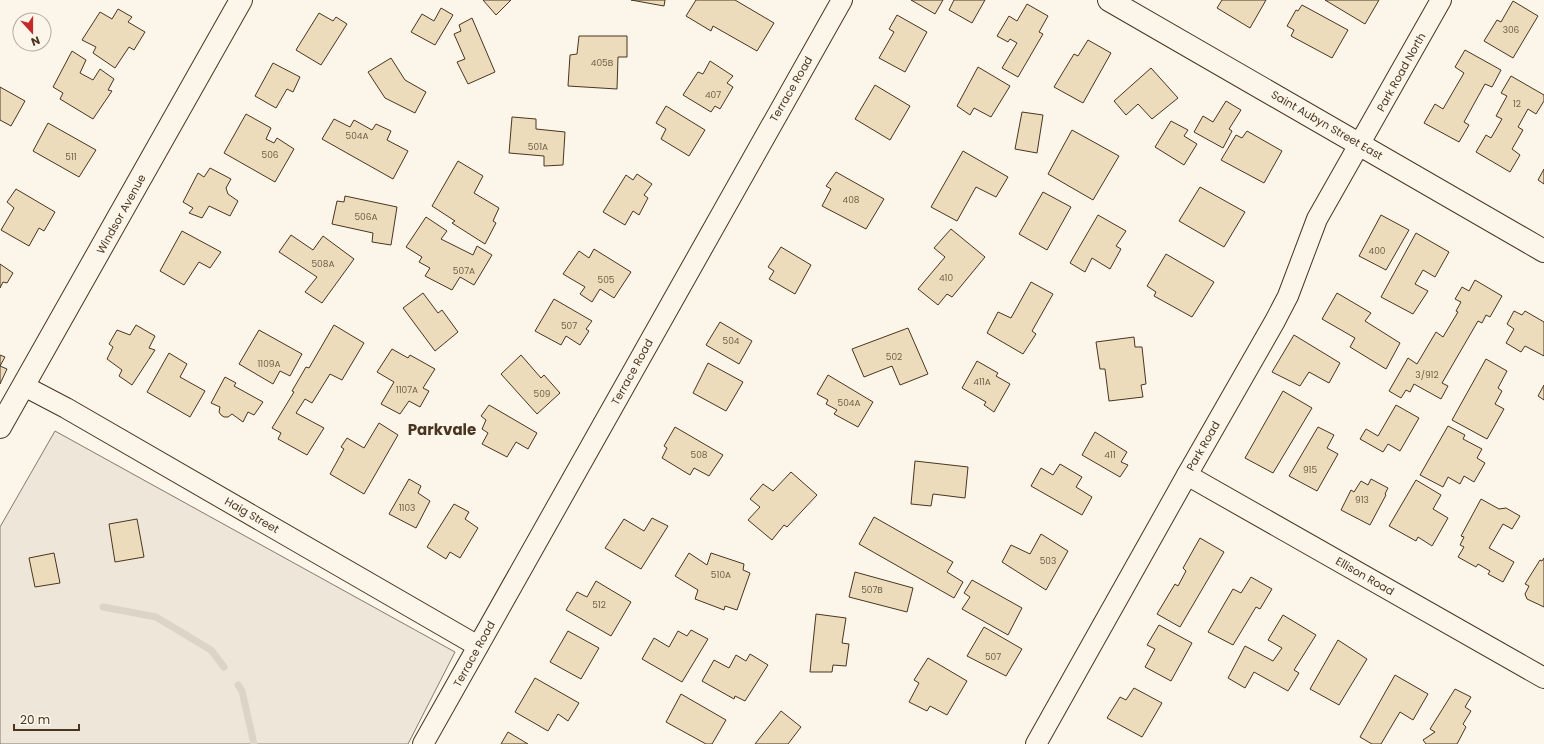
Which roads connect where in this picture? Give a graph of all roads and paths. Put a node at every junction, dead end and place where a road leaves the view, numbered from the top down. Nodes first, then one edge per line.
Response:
1 (241, 0) edge
2 (842, 0) edge
3 (1109, 0) edge
4 (1441, 0) edge
5 (1360, 143) junction
6 (1544, 251) edge
7 (24, 386) junction
8 (0, 427) edge
9 (1187, 474) junction
10 (478, 646) junction
11 (1544, 678) edge
12 (423, 744) edge
13 (1036, 744) edge

1 - 7 main road, Windsor Avenue
2 - 10 street, Terrace Road
3 - 5 main road, Saint Aubyn Street East
4 - 5 street, Park Road North
5 - 6 main road, Saint Aubyn Street East
5 - 9 street, Park Road
7 - 8 main road, Windsor Avenue
7 - 10 street, Haig Street
9 - 11 street, Ellison Road
9 - 13 street, Park Road
10 - 12 street, Terrace Road

